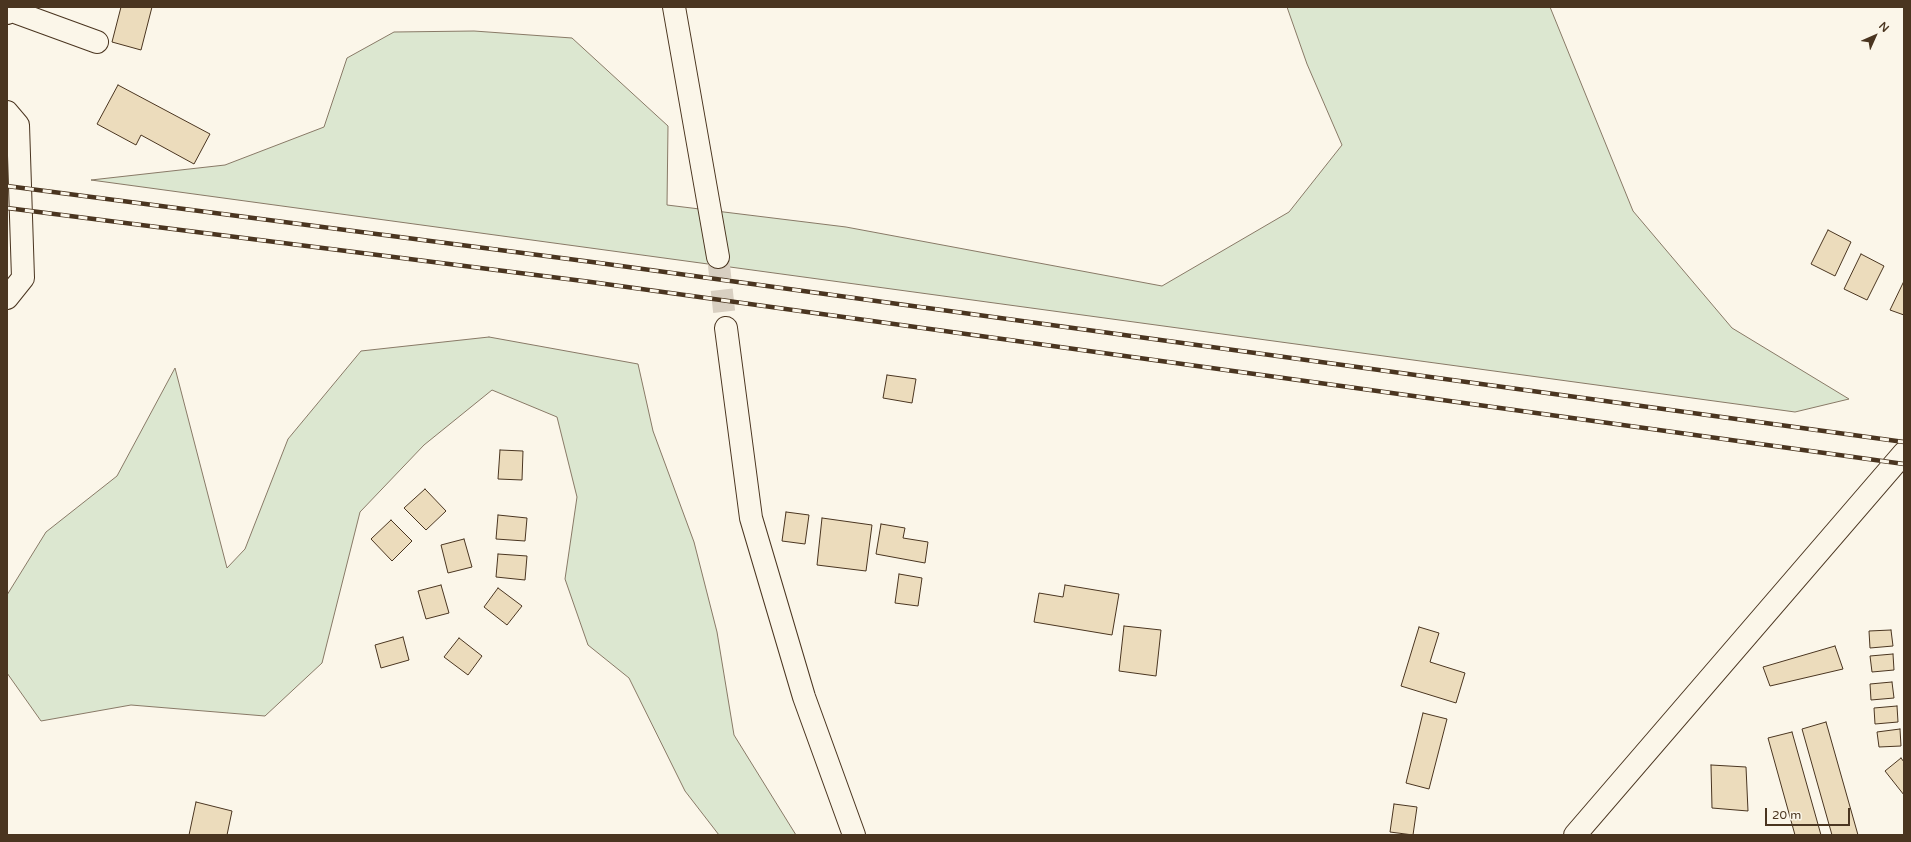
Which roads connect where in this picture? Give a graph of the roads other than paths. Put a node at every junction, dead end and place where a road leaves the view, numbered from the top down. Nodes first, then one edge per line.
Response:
1 (674, 7) edge
2 (7, 13) edge
3 (97, 42) dead end
4 (7, 112) edge
5 (13, 154) edge
6 (718, 257) tunnel mouth
7 (7, 298) edge
8 (726, 328) tunnel mouth
9 (1904, 453) edge
10 (854, 835) edge
11 (1575, 835) edge

1 - 6 street
2 - 3 street
4 - 5 street
5 - 7 street
8 - 10 street
9 - 11 street

